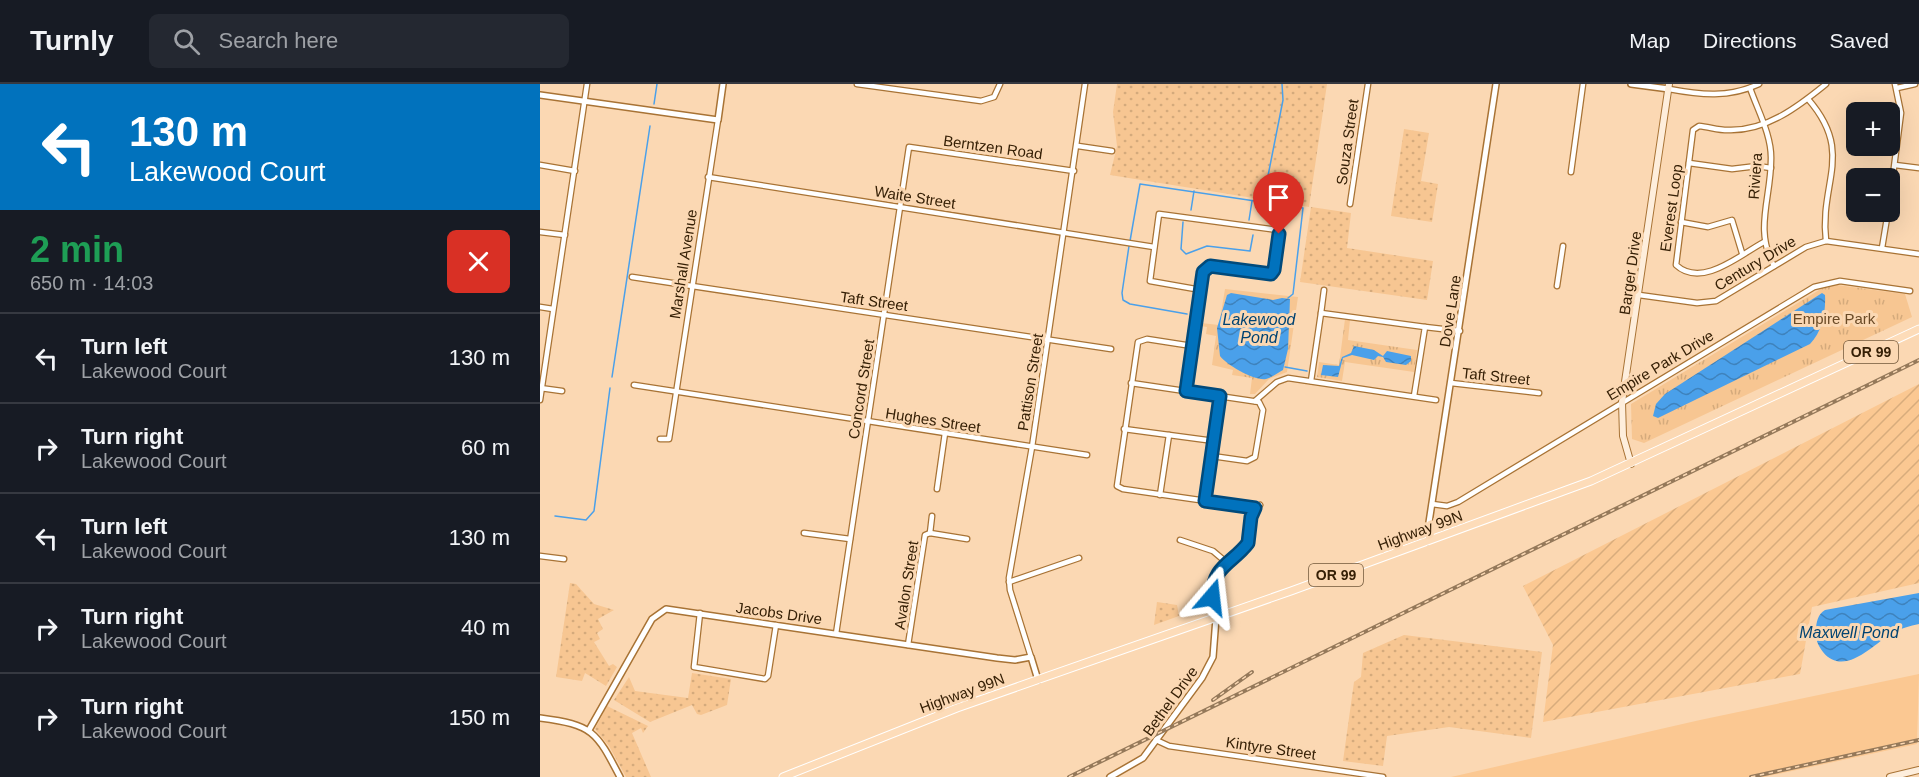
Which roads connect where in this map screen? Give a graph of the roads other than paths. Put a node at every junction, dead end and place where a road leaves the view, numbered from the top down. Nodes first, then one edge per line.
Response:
1 (587, 84) edge
2 (723, 84) edge
3 (857, 84) edge
4 (1000, 84) edge
5 (1085, 84) edge
6 (1368, 84) edge
7 (1496, 84) edge
8 (1583, 84) edge
9 (1631, 84) edge
10 (1759, 84) edge
11 (1826, 84) edge
12 (1915, 84) edge
13 (1896, 86) edge
14 (901, 87) edge
15 (1669, 87) edge
16 (1750, 88) junction
17 (540, 95) edge
18 (1808, 99) junction
19 (585, 101) junction
20 (718, 120) junction
21 (1763, 124) junction
22 (1078, 146) junction
23 (909, 147) joint
24 (1112, 151) dead end
25 (1689, 163) junction
26 (540, 165) edge
27 (1895, 165) junction
28 (1771, 168) junction
29 (1895, 168) edge
30 (1919, 168) edge
31 (575, 171) junction
32 (1074, 171) junction
33 (1571, 172) dead end
34 (708, 177) junction
35 (1350, 204) dead end
36 (900, 207) junction
37 (1681, 222) junction
38 (1886, 222) edge
39 (540, 232) edge
40 (1064, 233) junction
41 (565, 235) junction
42 (1826, 241) junction
43 (1764, 242) junction
44 (1563, 246) dead end
45 (1154, 247) junction
46 (1882, 249) junction
47 (1742, 253) junction
48 (1919, 254) edge
49 (1774, 266) junction
50 (632, 277) dead end
51 (1557, 286) dead end
52 (691, 287) junction
53 (1201, 290) junction
54 (1324, 290) dead end
55 (1910, 291) dead end
56 (1639, 295) junction
57 (540, 307) edge
58 (554, 309) junction
59 (1321, 313) junction
60 (884, 315) junction
61 (1425, 327) junction
62 (1919, 329) edge
63 (1460, 331) junction
64 (1048, 340) junction
65 (1192, 346) junction
66 (1111, 349) dead end
67 (1311, 381) junction
68 (1131, 383) junction
69 (1451, 383) junction
70 (634, 385) dead end
71 (541, 389) edge
72 (562, 391) dead end
73 (676, 391) junction
74 (1186, 391) junction
75 (1539, 393) dead end
76 (1220, 396) junction
77 (1414, 396) junction
78 (540, 400) edge
79 (1436, 400) dead end
80 (1255, 401) junction
81 (1622, 402) junction
82 (868, 422) junction
83 (1124, 429) junction
84 (945, 434) junction
85 (1169, 435) junction
86 (660, 440) dead end
87 (1214, 441) junction
88 (1032, 447) junction
89 (1086, 455) dead end
90 (1212, 456) junction
91 (1631, 464) junction
92 (937, 489) dead end
93 (1161, 495) junction
94 (1205, 501) junction
95 (1432, 504) junction
96 (1260, 505) dead end
97 (1255, 508) junction
98 (932, 516) dead end
99 (804, 533) dead end
100 (930, 533) junction
101 (850, 539) junction
102 (967, 539) dead end
103 (1179, 540) dead end
104 (1426, 542) junction
105 (540, 556) edge
106 (1079, 558) dead end
107 (564, 559) dead end
108 (1226, 562) junction
109 (1009, 582) junction
110 (700, 613) junction
111 (1216, 618) junction
112 (776, 625) junction
113 (836, 634) junction
114 (908, 645) junction
115 (1031, 657) junction
116 (1038, 680) junction
117 (540, 717) edge
118 (589, 730) junction
119 (1156, 740) junction
120 (1919, 770) edge
121 (1383, 776) edge
122 (620, 777) edge
123 (783, 777) edge
124 (1110, 777) edge
125 (1890, 777) edge

1 - 19 street
2 - 20 street, Marshall Avenue
3 - 14 street
4 - 14 street
5 - 22 street, Pattison Street
6 - 35 street, Souza Street
7 - 63 street, Dove Lane
8 - 33 street
9 - 15 street
10 - 16 street
11 - 18 street
12 - 13 street
13 - 27 street
15 - 16 street
15 - 56 main road, Barger Drive
16 - 21 street, Riviera
17 - 19 street
18 - 21 street
18 - 42 street
19 - 20 street
19 - 31 street
20 - 34 street, Marshall Avenue
21 - 25 street, Everest Loop
21 - 28 street, Riviera
22 - 24 street
22 - 32 street, Pattison Street
23 - 32 street, Berntzen Road
23 - 36 street, Concord Street
25 - 28 street
25 - 37 street, Everest Loop
26 - 31 street
27 - 29 street
27 - 30 street
28 - 43 street, Riviera
31 - 41 street
32 - 40 street, Pattison Street
34 - 36 street, Waite Street
34 - 52 street, Marshall Avenue
36 - 40 street, Waite Street
36 - 60 street, Concord Street
37 - 47 street
37 - 47 street, Everest Loop
38 - 46 street
39 - 41 street
40 - 45 street, Waite Street
40 - 64 street, Pattison Street
41 - 58 street
42 - 46 street, Century Drive
42 - 49 street, Century Drive
43 - 47 street, Everest Loop
43 - 49 street, Riviera
44 - 51 street
45 - 53 street
45 - 53 street
46 - 48 street, Century Drive
49 - 56 street, Century Drive
50 - 52 street, Taft Street
52 - 60 street, Taft Street
52 - 73 street, Marshall Avenue
53 - 65 street
54 - 59 street
55 - 81 street, Empire Park Drive
56 - 81 main road, Barger Drive
57 - 58 street
58 - 71 street
59 - 61 street
59 - 67 street
60 - 64 street, Taft Street
60 - 82 street, Concord Street
61 - 63 street
61 - 77 street
62 - 91 main road, Highway 99N / OR 99
63 - 69 street, Dove Lane
64 - 66 street, Taft Street
64 - 88 street, Pattison Street
65 - 68 street
65 - 74 street
67 - 77 street
67 - 80 street
68 - 74 street
68 - 83 street
69 - 75 street, Taft Street
69 - 95 street, Dove Lane
70 - 73 street, Hughes Street
71 - 72 street
71 - 78 street
73 - 82 street, Hughes Street
73 - 86 street, Marshall Avenue
74 - 76 street
76 - 80 street
76 - 87 street
77 - 79 street
80 - 90 street
81 - 91 main road, Barger Drive
81 - 95 street, Empire Park Drive
82 - 84 street, Hughes Street
82 - 101 street, Concord Street
83 - 85 street
83 - 93 street
84 - 88 street, Hughes Street
84 - 92 street
85 - 87 street
85 - 93 street
87 - 90 street
88 - 89 street, Hughes Street
88 - 109 street, Pattison Street
90 - 94 street
91 - 104 main road, Highway 99N / OR 99
93 - 94 street
94 - 97 street
95 - 104 street, Dove Lane
96 - 97 street
97 - 108 street
98 - 100 street
99 - 101 street
100 - 102 street, Avalon Street
100 - 114 street, Avalon Street
101 - 113 street, Concord Street
103 - 108 street
104 - 111 main road, Highway 99N / OR 99
105 - 107 street
106 - 109 street
108 - 111 street
109 - 115 street, Pattison Street
110 - 112 street, Jacobs Drive
110 - 112 street
110 - 118 street, Jacobs Drive
111 - 116 main road, Highway 99N / OR 99
111 - 119 street, Bethel Drive
112 - 113 street, Jacobs Drive
113 - 114 street, Jacobs Drive
114 - 115 street, Jacobs Drive
115 - 116 street, Pattison Street
116 - 123 main road, Highway 99N / OR 99
117 - 118 street
118 - 122 street
119 - 121 street, Kintyre Street
119 - 124 street, Bethel Drive
120 - 125 main road

